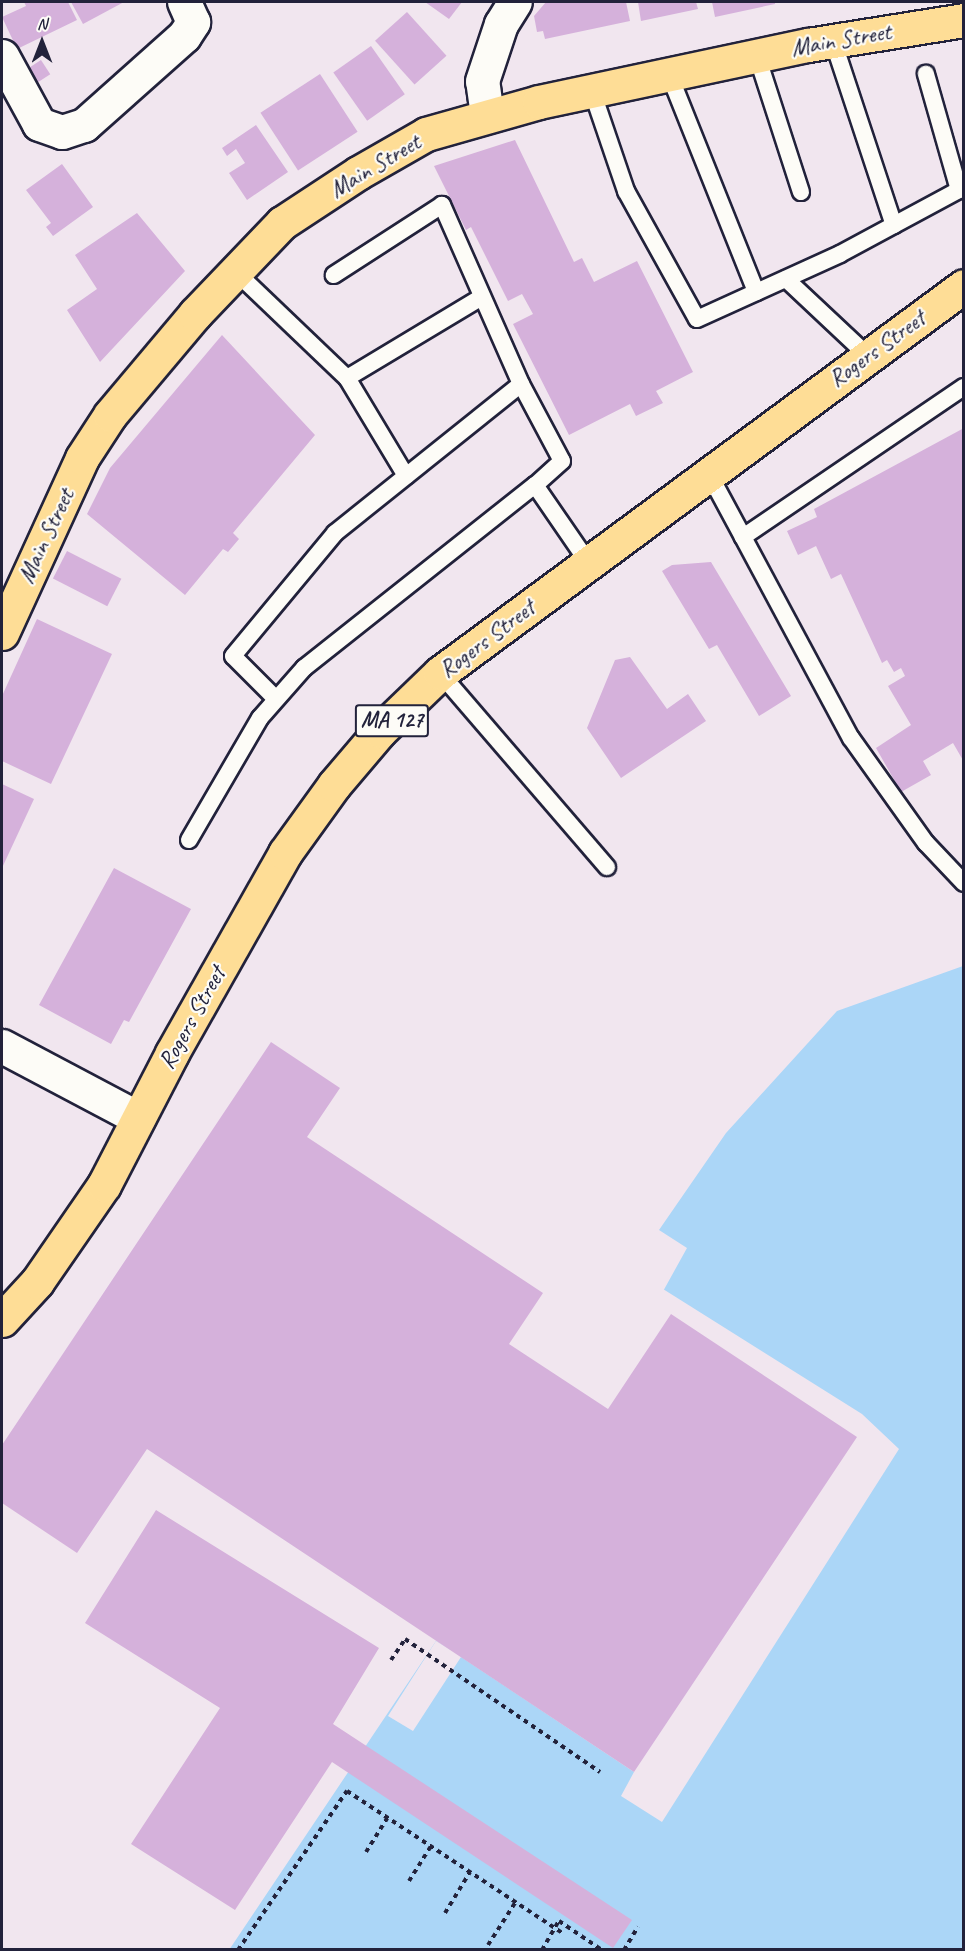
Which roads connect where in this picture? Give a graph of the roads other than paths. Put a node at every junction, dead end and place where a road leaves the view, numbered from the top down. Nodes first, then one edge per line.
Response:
1 (184, 2) edge
2 (515, 2) edge
3 (963, 20) edge
4 (833, 41) junction
5 (2, 56) edge
6 (757, 56) junction
7 (669, 74) junction
8 (926, 74) dead end
9 (592, 91) junction
10 (487, 115) junction
11 (801, 192) dead end
12 (961, 193) edge
13 (894, 225) junction
14 (236, 272) junction
15 (334, 275) dead end
16 (786, 279) junction
17 (963, 286) edge
18 (756, 292) junction
19 (482, 297) junction
20 (868, 356) junction
21 (347, 378) junction
22 (520, 384) junction
23 (963, 387) edge
24 (708, 472) junction
25 (406, 476) junction
26 (535, 485) junction
27 (743, 537) junction
28 (588, 562) junction
29 (2, 633) edge
30 (440, 673) junction
31 (275, 698) junction
32 (189, 840) dead end
33 (607, 867) dead end
34 (963, 883) edge
35 (2, 1046) edge
36 (138, 1118) junction
37 (2, 1320) edge

1 - 5 street
2 - 10 street
3 - 4 main road, Main Street
4 - 6 main road, Main Street
4 - 13 lane
6 - 7 main road, Main Street
6 - 11 lane
7 - 9 main road, Main Street
7 - 18 lane
8 - 12 lane
9 - 10 main road, Main Street
9 - 18 lane
10 - 14 main road, Main Street
12 - 13 lane
13 - 16 lane
14 - 21 lane
14 - 29 main road, Main Street
15 - 19 lane
16 - 18 lane
16 - 20 lane
17 - 20 main road, Rogers Street / MA 127
19 - 21 lane
19 - 22 lane
20 - 24 main road, Rogers Street / MA 127
21 - 25 lane
22 - 25 lane
22 - 26 lane
23 - 27 lane
24 - 27 lane
24 - 28 main road, Rogers Street / MA 127
25 - 31 lane
26 - 28 lane
26 - 31 lane
27 - 34 lane
28 - 30 main road, Rogers Street / MA 127
30 - 33 lane
30 - 36 main road, Rogers Street / MA 127
31 - 32 lane
35 - 36 street
36 - 37 main road, Rogers Street / MA 127

